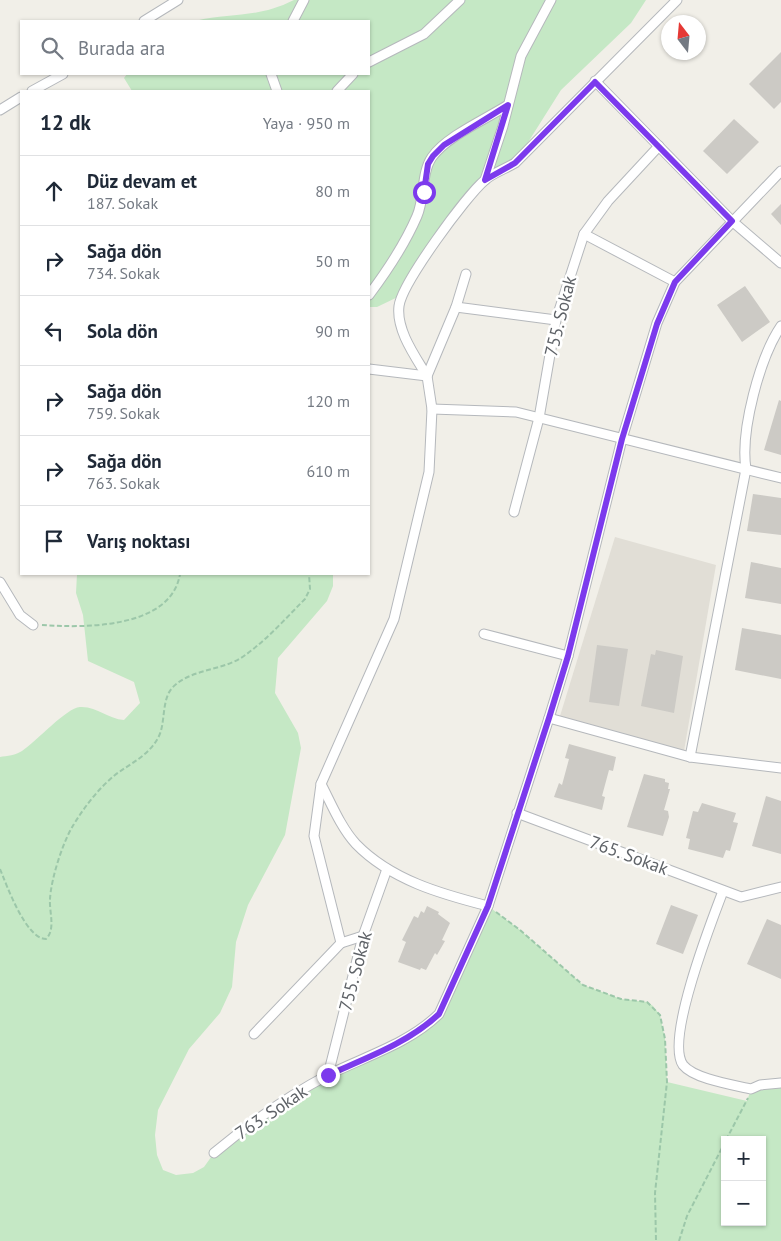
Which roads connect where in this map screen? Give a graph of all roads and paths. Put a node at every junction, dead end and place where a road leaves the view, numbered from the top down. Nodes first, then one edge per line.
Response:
1 (178, 0) edge
2 (304, 0) edge
3 (460, 0) edge
4 (551, 0) edge
5 (677, 0) edge
6 (146, 20) edge
7 (294, 20) edge
8 (370, 61) edge
9 (61, 75) edge
10 (271, 75) edge
11 (352, 75) edge
12 (595, 82) junction
13 (34, 90) edge
14 (277, 90) edge
15 (338, 90) edge
16 (20, 98) edge
17 (508, 105) junction
18 (0, 110) edge
19 (659, 146) junction
20 (781, 170) edge
21 (485, 180) junction
22 (732, 221) junction
23 (584, 234) junction
24 (781, 263) edge
25 (466, 274) dead end
26 (675, 282) junction
27 (370, 294) edge
28 (456, 307) junction
29 (556, 320) junction
30 (781, 326) edge
31 (370, 368) edge
32 (427, 376) junction
33 (432, 409) junction
34 (539, 418) junction
35 (622, 439) junction
36 (746, 468) junction
37 (781, 478) edge
38 (514, 512) dead end
39 (180, 575) edge
40 (309, 575) edge
41 (0, 582) edge
42 (33, 625) joint
43 (484, 634) dead end
44 (568, 656) junction
45 (549, 718) junction
46 (690, 757) junction
47 (781, 768) edge
48 (321, 784) junction
49 (517, 813) junction
50 (0, 869) edge
51 (387, 869) junction
52 (781, 887) edge
53 (723, 891) junction
54 (488, 906) junction
55 (363, 936) junction
56 (341, 944) junction
57 (254, 1034) dead end
58 (328, 1075) junction
59 (781, 1084) edge
60 (756, 1087) junction
61 (728, 1136) edge
62 (721, 1149) edge
63 (214, 1153) dead end
64 (656, 1241) edge
65 (679, 1241) edge

1 - 6 street
2 - 7 street
3 - 8 street
4 - 17 street
5 - 12 street
9 - 13 street
10 - 14 street
11 - 15 street
12 - 19 street
12 - 21 street
16 - 18 street
17 - 21 street
17 - 27 street
19 - 22 street
19 - 23 street, 755. Sokak
20 - 22 street, 763. Sokak
21 - 32 street
22 - 24 street
22 - 26 street, 763. Sokak
23 - 26 street
23 - 29 street, 755. Sokak
25 - 28 street
26 - 35 street, 763. Sokak
28 - 29 street
28 - 32 street
29 - 34 street, 755. Sokak
30 - 36 street
31 - 32 street
32 - 33 street
33 - 34 street
33 - 48 street
34 - 35 street
34 - 38 street, 755. Sokak
35 - 36 street
35 - 44 street, 763. Sokak
36 - 37 street
36 - 46 street
39 - 42 path
40 - 50 path
41 - 42 street
43 - 44 street
44 - 45 street, 763. Sokak
45 - 46 street
45 - 49 street, 763. Sokak
46 - 47 street
48 - 51 street
48 - 56 street
49 - 53 street, 765. Sokak
49 - 54 street, 763. Sokak
51 - 54 street
51 - 55 street, 755. Sokak
52 - 53 street, 765. Sokak
53 - 60 street
54 - 58 street, 763. Sokak
54 - 64 path
55 - 56 street
55 - 58 street, 755. Sokak
56 - 57 street
58 - 63 street, 763. Sokak
59 - 60 street
60 - 61 path
62 - 65 path

